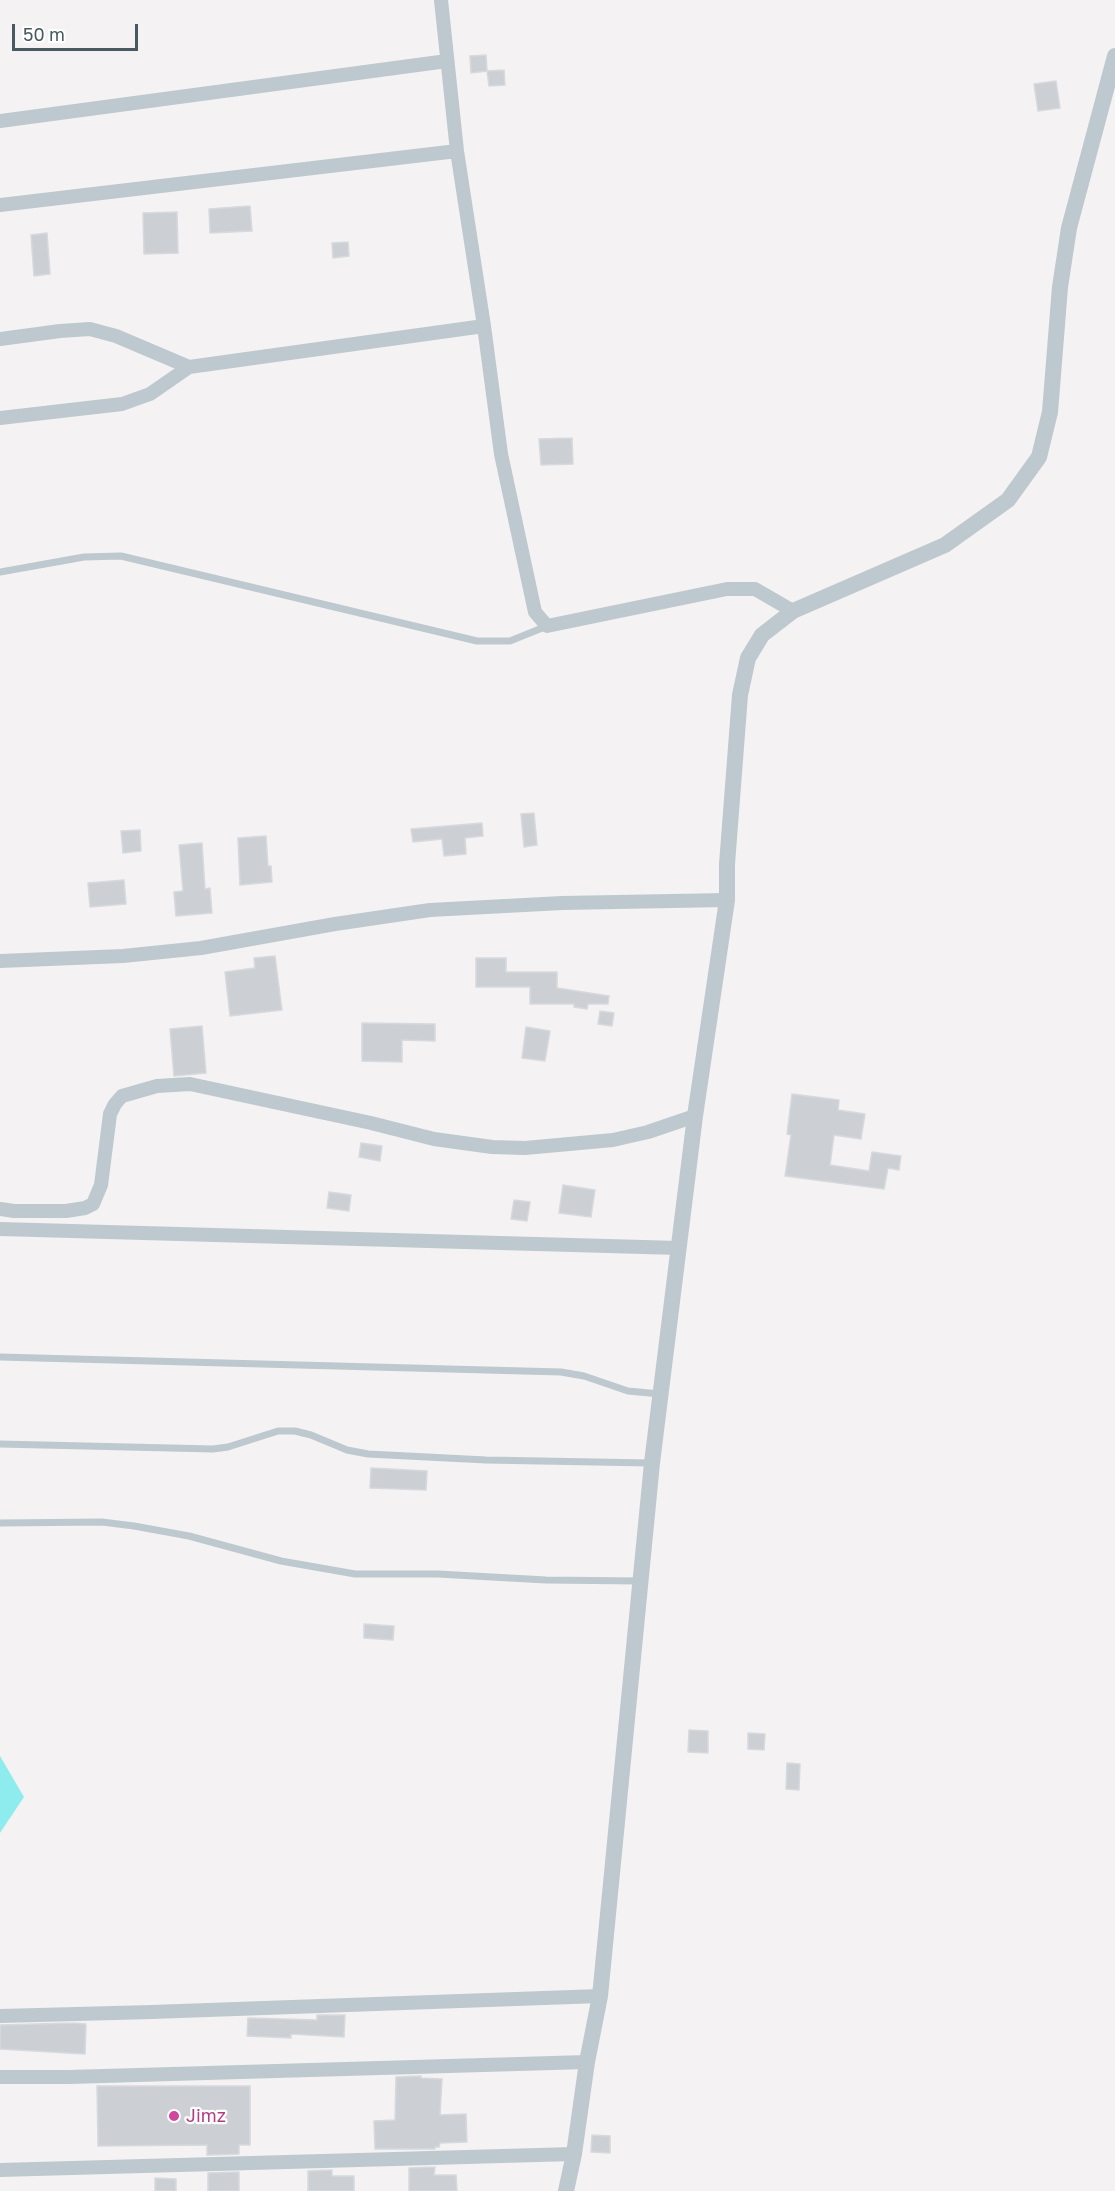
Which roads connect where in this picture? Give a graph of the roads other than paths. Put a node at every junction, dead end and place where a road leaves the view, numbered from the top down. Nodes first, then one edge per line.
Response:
1 (441, 0) edge
2 (1115, 56) edge
3 (447, 61) junction
4 (0, 121) edge
5 (458, 151) junction
6 (0, 205) edge
7 (484, 326) junction
8 (0, 339) edge
9 (189, 367) junction
10 (0, 418) edge
11 (0, 573) edge
12 (793, 611) junction
13 (547, 626) junction
14 (726, 900) junction
15 (0, 961) edge
16 (695, 1116) junction
17 (0, 1209) edge
18 (0, 1229) edge
19 (679, 1248) junction
20 (0, 1357) edge
21 (660, 1394) junction
22 (0, 1444) edge
23 (652, 1463) junction
24 (0, 1523) edge
25 (640, 1581) junction
26 (600, 1996) junction
27 (0, 2016) edge
28 (587, 2062) junction
29 (0, 2077) edge
30 (574, 2154) junction
31 (0, 2170) edge
32 (566, 2191) edge

1 - 3 street
2 - 12 street
3 - 4 street
3 - 5 street
5 - 6 street
5 - 7 street
7 - 9 street
7 - 13 street
8 - 9 street
9 - 10 street
11 - 13 lane
12 - 13 street
12 - 14 street
14 - 15 street
14 - 16 street
16 - 17 street
16 - 19 street
18 - 19 street
19 - 21 street
20 - 21 lane
21 - 23 street
22 - 23 lane
23 - 25 street
24 - 25 lane
25 - 26 street
26 - 27 street
26 - 28 street
28 - 29 street
28 - 30 street
30 - 31 street
30 - 32 street

